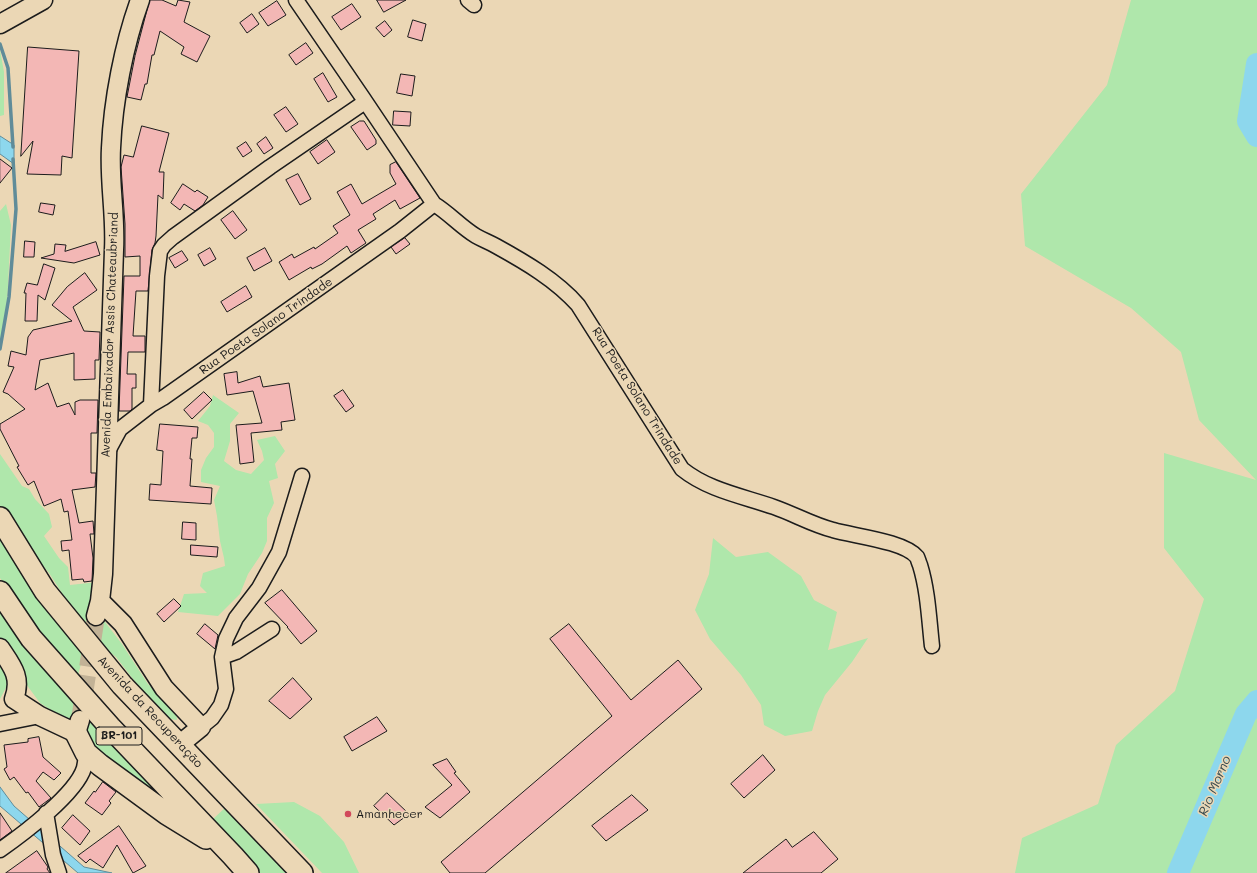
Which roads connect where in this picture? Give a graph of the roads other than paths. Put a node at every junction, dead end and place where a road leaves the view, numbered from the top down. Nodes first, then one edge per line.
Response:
1 (43, 0) edge
2 (140, 0) edge
3 (296, 0) edge
4 (1, 24) edge
5 (365, 102) junction
6 (434, 204) junction
7 (151, 406) junction
8 (106, 455) junction
9 (302, 476) dead end
10 (0, 518) edge
11 (0, 592) edge
12 (272, 628) dead end
13 (932, 646) dead end
14 (0, 648) edge
15 (222, 657) junction
16 (7, 703) edge
17 (40, 716) junction
18 (0, 724) edge
19 (78, 726) joint
20 (201, 727) junction
21 (179, 745) junction
22 (86, 753) junction
23 (43, 816) junction
24 (0, 850) edge
25 (233, 856) junction
26 (59, 873) edge
27 (248, 873) edge
28 (302, 873) edge

1 - 4 main road
2 - 8 main road, Avenida Embaixador Assis Chateaubriand
3 - 5 street, Rua Poeta Solano Trindade
5 - 6 street, Rua Poeta Solano Trindade
5 - 7 street
6 - 7 street, Rua Poeta Solano Trindade
6 - 13 street, Rua Poeta Solano Trindade
7 - 8 street, Rua Poeta Solano Trindade
8 - 20 main road, Avenida Embaixador Assis Chateaubriand
9 - 15 street
10 - 21 highway, Avenida da Recuperação / BR-101
11 - 25 highway, BR-101
12 - 15 street
14 - 16 main road
15 - 20 street
16 - 17 main road
17 - 18 street
17 - 19 main road
19 - 22 highway
20 - 21 main road
21 - 28 highway, Avenida da Recuperação / BR-101
22 - 23 street
22 - 25 highway
23 - 24 street
23 - 26 street
25 - 27 highway, BR-101

